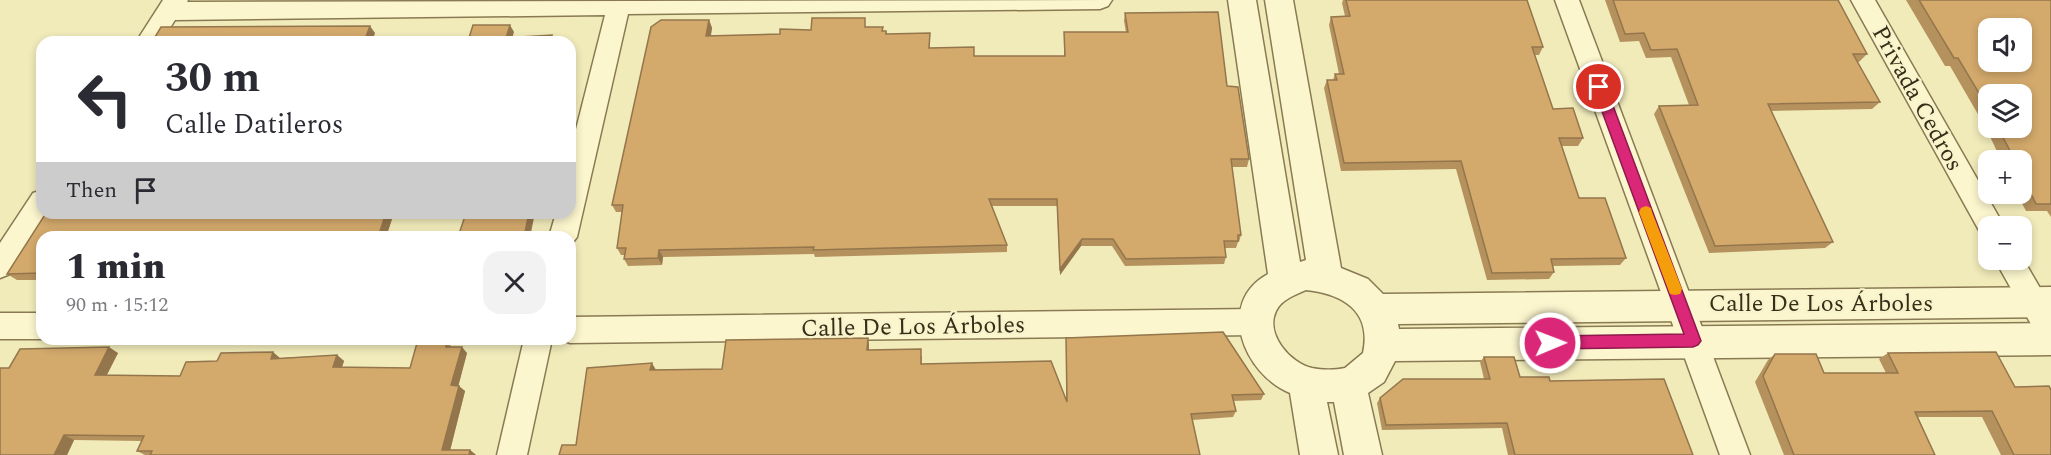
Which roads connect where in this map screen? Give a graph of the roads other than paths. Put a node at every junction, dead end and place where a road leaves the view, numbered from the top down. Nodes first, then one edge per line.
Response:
1 (1100, 0) edge
2 (1242, 0) edge
3 (1279, 0) edge
4 (1567, 0) edge
5 (1863, 0) edge
6 (619, 3) edge
7 (173, 6) edge
8 (152, 36) edge
9 (576, 182) edge
10 (36, 210) edge
11 (1985, 216) edge
12 (0, 266) edge
13 (2017, 270) edge
14 (1325, 276) junction
15 (1286, 279) junction
16 (2042, 302) edge
17 (1680, 304) junction
18 (1376, 309) junction
19 (1256, 322) junction
20 (0, 326) edge
21 (36, 326) edge
22 (576, 330) edge
23 (2051, 333) edge
24 (2051, 339) edge
25 (1693, 341) junction
26 (537, 345) edge
27 (1383, 345) junction
28 (1306, 384) junction
29 (1348, 385) junction
30 (512, 455) edge
31 (1319, 455) edge
32 (1363, 455) edge
33 (1736, 455) edge

1 - 6 street
2 - 15 street
3 - 14 street
4 - 17 street
5 - 11 street, Privada Cedros
6 - 7 street
6 - 9 street
7 - 8 street
10 - 12 street
13 - 16 street
14 - 15 street
14 - 18 street
15 - 19 street
16 - 17 street, Calle De Los Árboles
16 - 23 street
17 - 18 street, Calle De Los Árboles
17 - 25 street
18 - 27 street
19 - 22 street, Calle De Los Árboles
19 - 28 street
20 - 21 street
24 - 25 street, Calle De Los Árboles
25 - 27 street, Calle De Los Árboles
25 - 33 street
26 - 30 street
27 - 29 street
28 - 29 street
28 - 31 street
29 - 32 street

